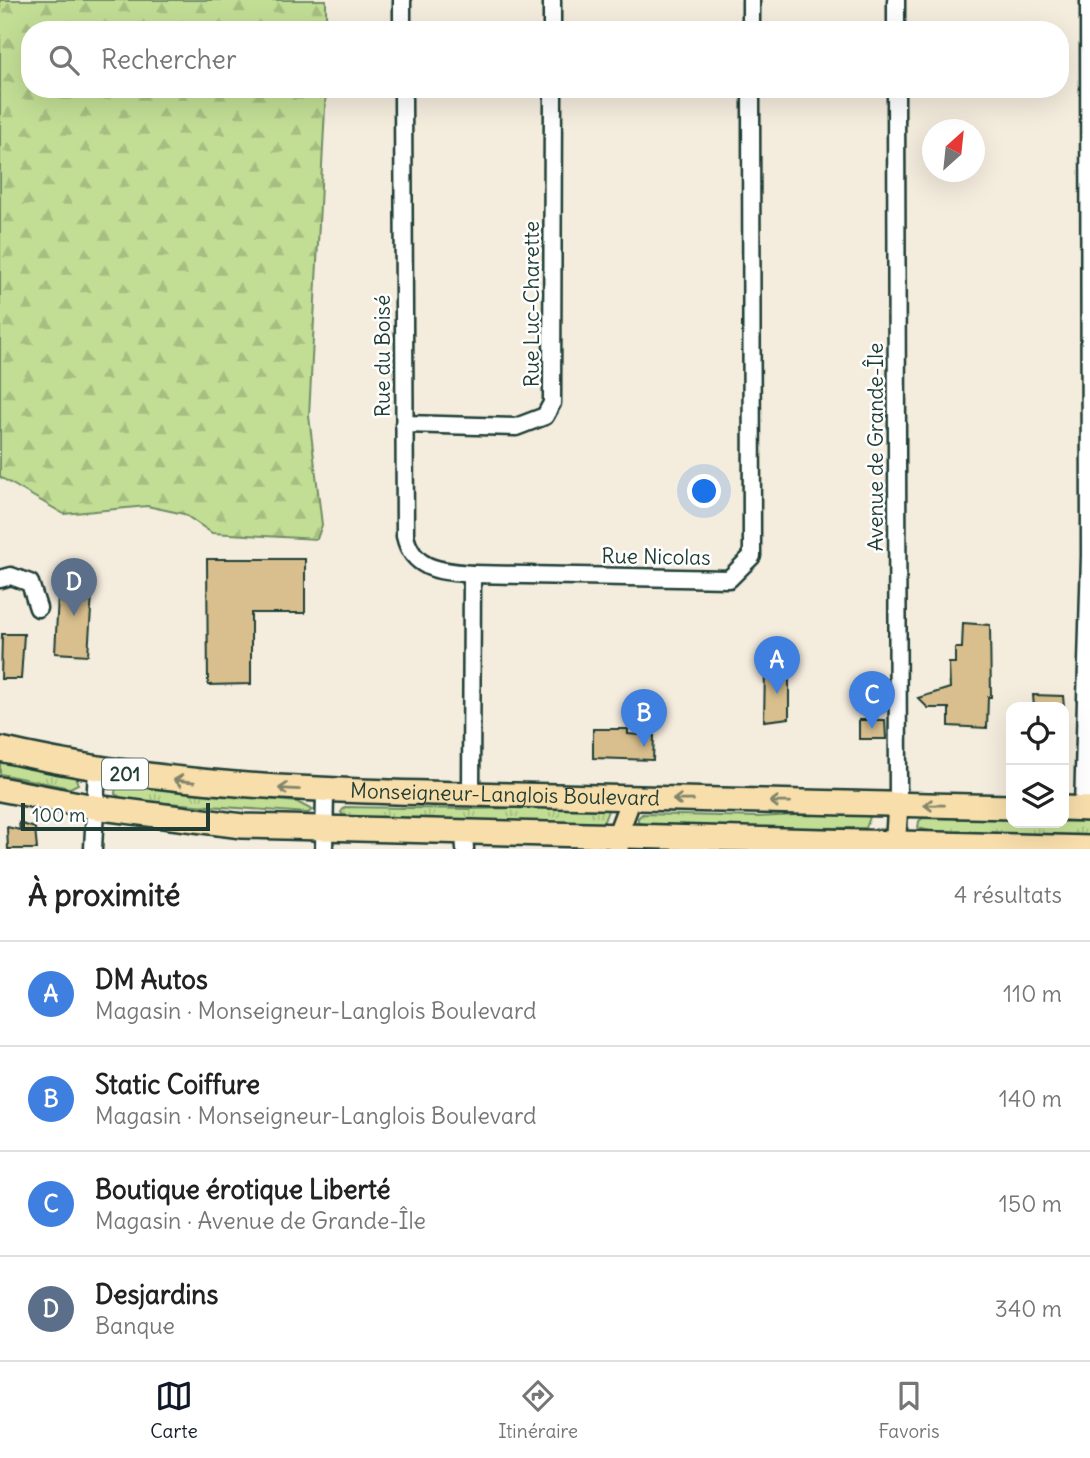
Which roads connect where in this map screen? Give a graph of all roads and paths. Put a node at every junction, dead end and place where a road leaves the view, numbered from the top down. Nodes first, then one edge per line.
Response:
1 (402, 0) edge
2 (552, 0) edge
3 (751, 0) edge
4 (896, 0) edge
5 (1089, 0) edge
6 (402, 21) edge
7 (552, 21) edge
8 (751, 21) edge
9 (896, 21) edge
10 (403, 98) edge
11 (553, 98) edge
12 (751, 98) edge
13 (896, 98) edge
14 (404, 424) junction
15 (1090, 555) edge
16 (472, 574) junction
17 (0, 579) edge
18 (38, 608) dead end
19 (0, 749) edge
20 (97, 769) junction
21 (0, 789) edge
22 (325, 791) junction
23 (471, 795) junction
24 (631, 799) junction
25 (898, 804) junction
26 (94, 807) junction
27 (1006, 807) edge
28 (1079, 808) edge
29 (325, 839) edge
30 (465, 841) edge
31 (571, 843) edge
32 (618, 843) edge
33 (757, 845) edge
34 (802, 845) edge
35 (850, 846) edge
36 (895, 846) edge
37 (1039, 848) edge
38 (1090, 848) edge
39 (93, 849) edge

1 - 6 street
2 - 7 street
3 - 8 street
4 - 9 street
5 - 15 street
10 - 14 street, Rue du Boisé
11 - 14 street, Rue Luc-Charette
12 - 16 street, Rue Nicolas
13 - 25 street, Avenue de Grande-Île
14 - 16 street, Rue du Boisé
15 - 28 street
16 - 23 street
17 - 18 street
19 - 20 highway, Monseigneur-Langlois Boulevard / 201
22 -> 20 highway, Monseigneur-Langlois Boulevard / 201
20 - 26 street
21 - 26 highway, Monseigneur-Langlois Boulevard / 201
22 - 23 highway, Monseigneur-Langlois Boulevard / 201
22 - 29 street
23 - 24 highway, Monseigneur-Langlois Boulevard / 201
25 -> 24 highway, Monseigneur-Langlois Boulevard / 201
24 - 32 main road
27 -> 25 highway, Monseigneur-Langlois Boulevard / 201
25 - 36 main road
26 - 29 highway, Monseigneur-Langlois Boulevard / 201
26 - 39 street
29 - 30 highway, Monseigneur-Langlois Boulevard / 201
30 - 31 highway, Monseigneur-Langlois Boulevard / 201
31 - 32 highway, Monseigneur-Langlois Boulevard / 201
32 - 33 highway, Monseigneur-Langlois Boulevard / 201
33 - 34 highway, Monseigneur-Langlois Boulevard / 201
34 - 35 highway, Monseigneur-Langlois Boulevard / 201
35 - 36 highway, Monseigneur-Langlois Boulevard / 201
36 - 37 highway, Monseigneur-Langlois Boulevard / 201
37 - 38 highway, Monseigneur-Langlois Boulevard / 201

